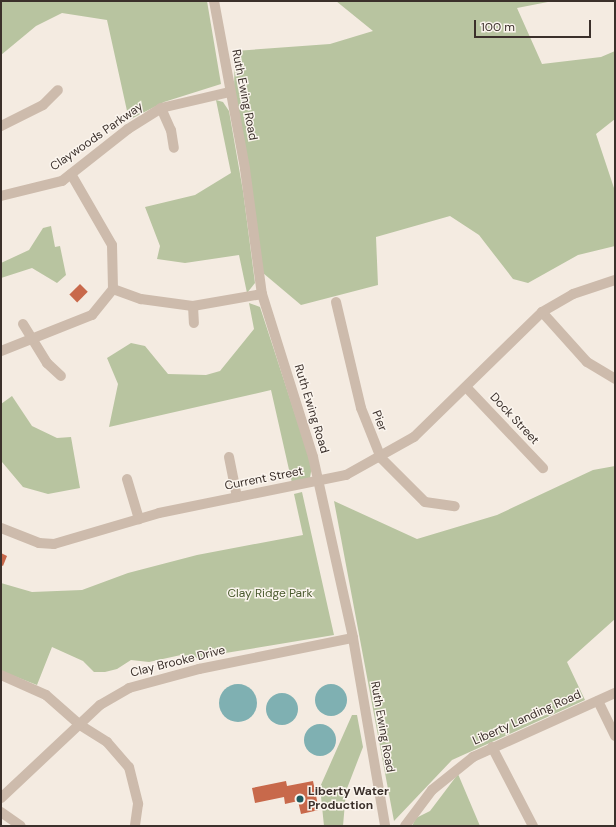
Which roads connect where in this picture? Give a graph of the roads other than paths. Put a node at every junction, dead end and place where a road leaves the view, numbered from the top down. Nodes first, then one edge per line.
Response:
1 (214, 1) edge
2 (58, 90) dead end
3 (230, 92) junction
4 (161, 108) junction
5 (1, 126) edge
6 (174, 148) dead end
7 (71, 174) junction
8 (1, 196) edge
9 (615, 280) edge
10 (113, 290) junction
11 (262, 294) junction
12 (336, 302) dead end
13 (193, 306) junction
14 (542, 312) junction
15 (194, 323) dead end
16 (23, 324) dead end
17 (34, 338) junction
18 (1, 351) edge
19 (61, 376) dead end
20 (615, 379) edge
21 (466, 387) junction
22 (229, 457) dead end
23 (381, 458) junction
24 (543, 468) dead end
25 (127, 479) dead end
26 (318, 481) junction
27 (237, 497) junction
28 (455, 506) dead end
29 (139, 519) junction
30 (1, 528) edge
31 (353, 638) junction
32 (1, 675) edge
33 (615, 692) edge
34 (598, 701) junction
35 (80, 725) junction
36 (615, 736) edge
37 (492, 747) junction
38 (1, 798) edge
39 (1, 812) edge
40 (21, 826) edge
41 (135, 826) edge
42 (385, 826) edge
43 (405, 826) edge
44 (533, 826) edge

1 - 3 street, Ruth Ewing Road
2 - 5 street
3 - 4 street, Claywoods Parkway
3 - 11 street, Ruth Ewing Road
4 - 6 street, Claywoods Parkway
4 - 7 street, Claywoods Parkway
7 - 8 street, Claywoods Parkway
7 - 10 street
9 - 14 street, Current Street
10 - 13 street
10 - 17 street
11 - 13 street
11 - 26 street, Ruth Ewing Road
12 - 23 street, Pier
13 - 15 street
14 - 20 street
14 - 21 street, Current Street
16 - 17 street
17 - 18 street
17 - 19 street
21 - 23 street, Current Street
21 - 24 street, Dock Street
22 - 27 street
23 - 26 street, Current Street
23 - 28 street, Pier
25 - 29 street
26 - 27 street, Current Street
26 - 31 street, Ruth Ewing Road
27 - 29 street, Current Street
29 - 30 street, Current Street
31 - 35 street, Clay Brooke Drive
31 - 42 street, Ruth Ewing Road
32 - 35 street
33 - 34 street, Liberty Landing Road
34 - 36 street
34 - 37 street, Liberty Landing Road
35 - 38 street, Clay Brooke Drive
35 - 41 street
37 - 43 street, Liberty Landing Road
37 - 44 street
39 - 40 street

